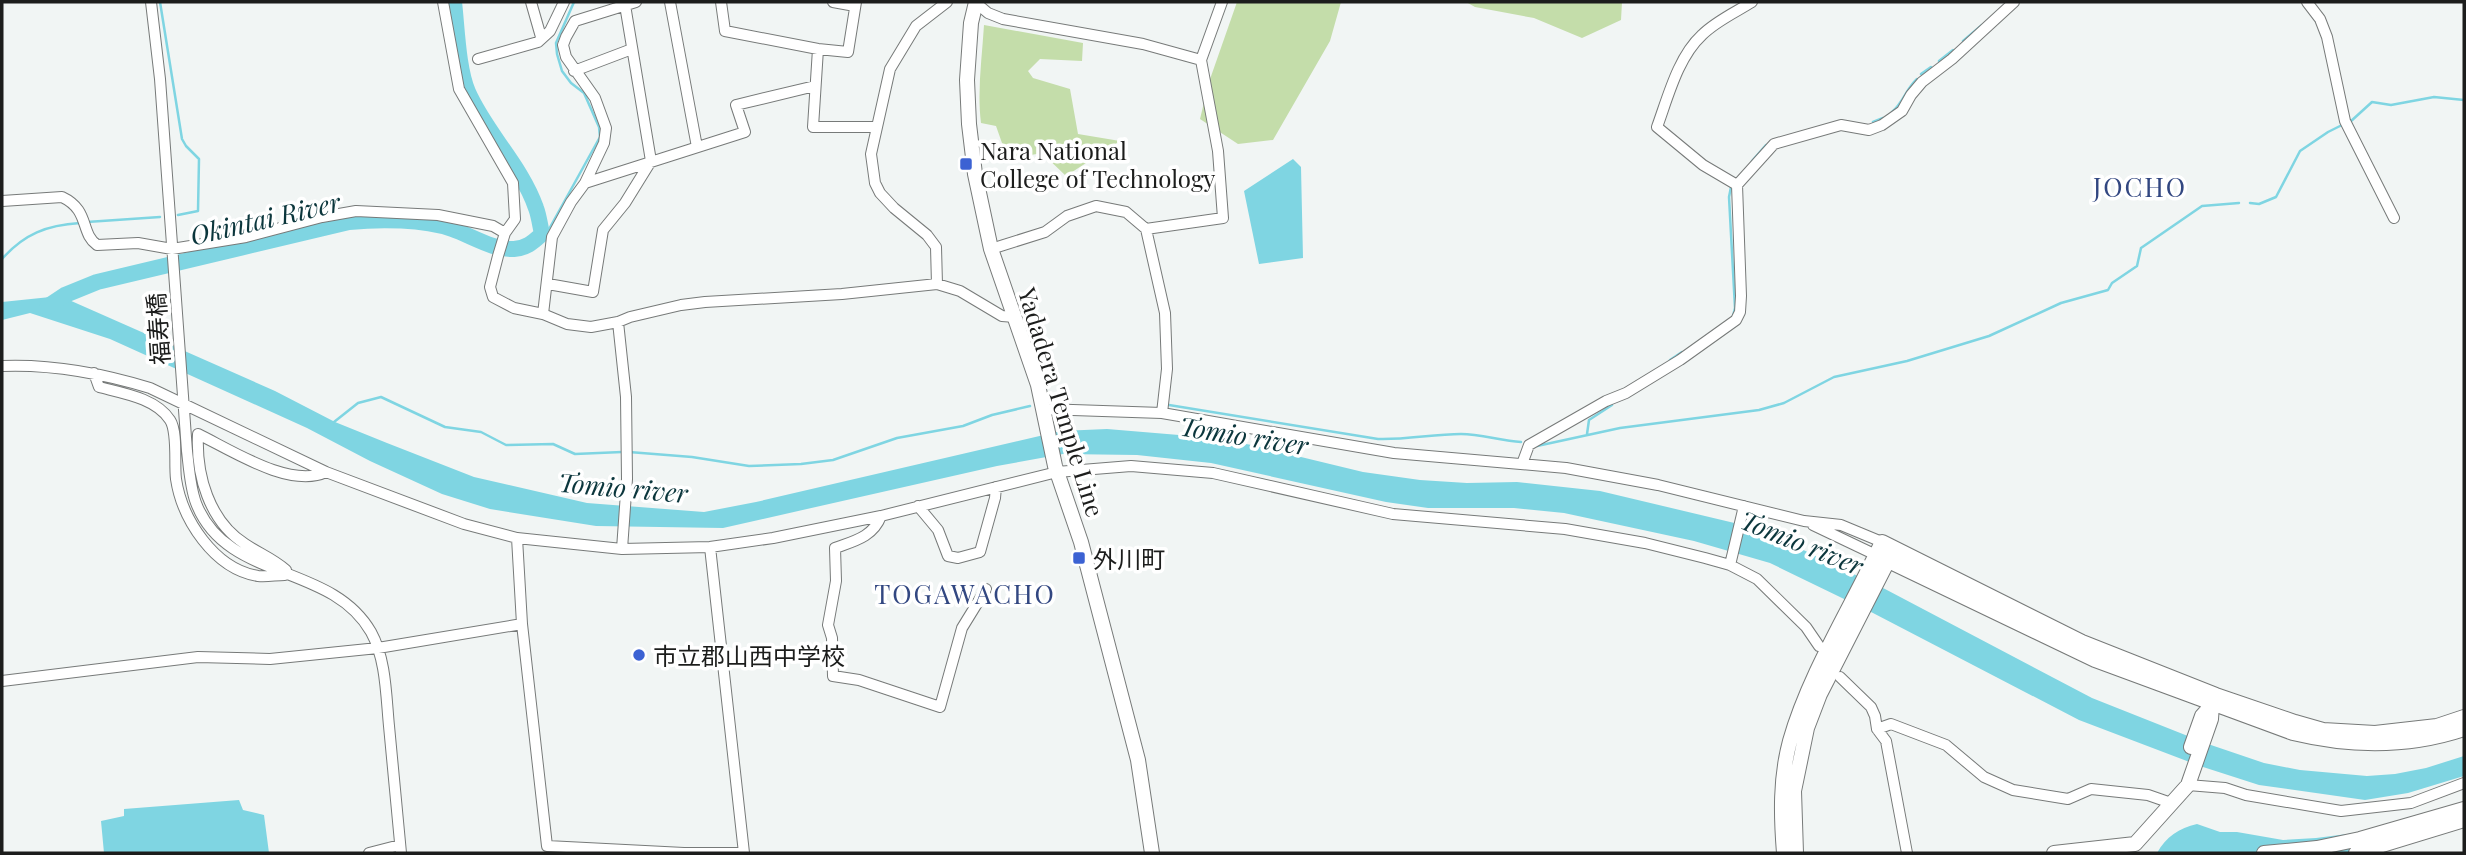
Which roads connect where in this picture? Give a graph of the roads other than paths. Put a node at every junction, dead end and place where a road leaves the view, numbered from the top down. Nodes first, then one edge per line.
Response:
1 (151, 2) edge
2 (443, 2) edge
3 (531, 2) edge
4 (564, 2) edge
5 (670, 2) edge
6 (722, 2) edge
7 (832, 2) edge
8 (947, 2) edge
9 (976, 2) edge
10 (1222, 2) edge
11 (1752, 2) edge
12 (2014, 2) edge
13 (2307, 2) edge
14 (631, 3) edge
15 (856, 4) edge
16 (546, 34) junction
17 (566, 37) junction
18 (632, 49) junction
19 (818, 49) junction
20 (478, 59) dead end
21 (1201, 60) junction
22 (574, 71) junction
23 (815, 86) junction
24 (876, 127) junction
25 (697, 147) junction
26 (652, 161) junction
27 (585, 183) junction
28 (1737, 185) junction
29 (2, 201) edge
30 (2394, 218) dead end
31 (1146, 229) junction
32 (504, 238) junction
33 (172, 249) junction
34 (991, 250) junction
35 (548, 284) junction
36 (937, 284) junction
37 (543, 314) junction
38 (1014, 317) junction
39 (618, 323) junction
40 (2, 366) edge
41 (94, 373) junction
42 (184, 405) junction
43 (1161, 413) junction
44 (1044, 415) junction
45 (1522, 464) junction
46 (1056, 469) junction
47 (326, 472) junction
48 (996, 487) junction
49 (918, 506) junction
50 (1744, 506) junction
51 (881, 516) junction
52 (516, 538) junction
53 (622, 543) junction
54 (710, 547) junction
55 (1885, 552) junction
56 (1730, 565) junction
57 (292, 575) junction
58 (986, 589) dead end
59 (1853, 616) junction
60 (522, 624) junction
61 (1819, 646) dead end
62 (377, 648) junction
63 (1840, 677) dead end
64 (2, 681) edge
65 (2210, 709) junction
66 (2464, 717) edge
67 (1877, 729) junction
68 (2464, 729) edge
69 (2184, 782) junction
70 (2464, 783) edge
71 (2173, 800) junction
72 (2464, 809) edge
73 (2464, 820) edge
74 (2360, 848) edge
75 (401, 849) edge
76 (2090, 852) edge
77 (369, 853) edge
78 (698, 853) edge
79 (1152, 853) edge
80 (1784, 853) edge
81 (1796, 853) edge
82 (1907, 853) edge
83 (2054, 853) edge
84 (2264, 853) edge

1 - 33 street, 福寿橋
2 - 32 street
3 - 16 street
4 - 16 street
5 - 25 street
6 - 19 street
7 - 15 street
8 - 24 street
9 - 21 street
9 - 34 main road, Yadadera Temple Line
10 - 21 street
11 - 28 street
12 - 28 street
13 - 30 street
14 - 17 street
14 - 18 street
15 - 19 street
16 - 17 street
16 - 20 street
17 - 22 street
18 - 22 street
18 - 26 street
19 - 23 street
21 - 31 street
22 - 27 street
23 - 24 street
23 - 25 street
24 - 36 street
25 - 26 street
26 - 27 street
26 - 35 street
27 - 35 street
28 - 45 street
29 - 33 street
31 - 34 street
31 - 43 street
32 - 33 street
32 - 37 street
33 - 42 street, 福寿橋
34 - 38 main road, Yadadera Temple Line
35 - 37 street
36 - 38 street
36 - 39 street
37 - 39 street
38 - 44 main road, Yadadera Temple Line
39 - 53 street
40 - 41 street
41 - 42 street
41 - 57 street
42 - 47 street
42 - 57 street, 福寿橋
43 - 44 street
43 - 45 street
44 - 46 main road, Yadadera Temple Line
45 - 50 street
46 - 48 street
46 - 56 street
46 - 79 main road, Yadadera Temple Line
47 - 52 street
47 - 57 street
48 - 49 street
48 - 49 street
49 - 51 street
50 - 55 street
50 - 56 street
51 - 54 street
51 - 58 street
52 - 53 street
52 - 60 street
53 - 54 street
54 - 78 street
55 - 59 main road
55 - 65 main road
56 - 61 street
57 - 62 street
59 - 80 main road
59 - 81 main road
60 - 62 street
60 - 78 street
62 - 64 street
62 - 75 street
63 - 67 street
65 - 66 main road
65 - 68 main road
65 - 69 main road
67 - 71 street
67 - 82 street
69 - 70 street
69 - 71 main road
71 - 76 main road
72 - 74 main road
73 - 74 main road
74 - 84 main road
75 - 77 street
76 - 83 main road

